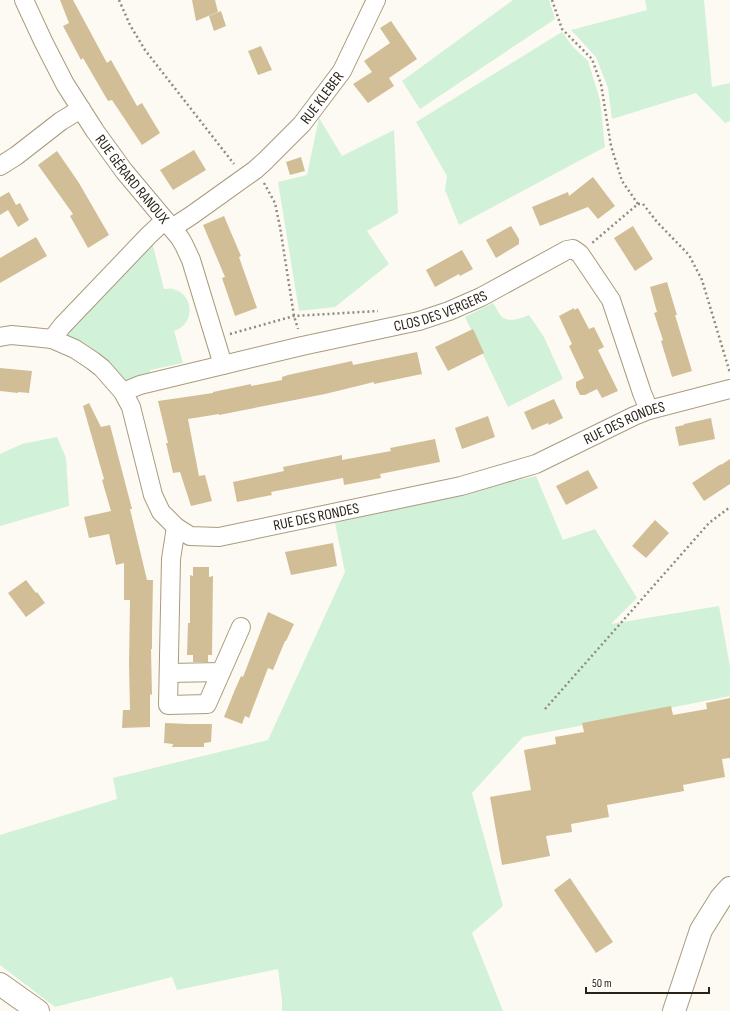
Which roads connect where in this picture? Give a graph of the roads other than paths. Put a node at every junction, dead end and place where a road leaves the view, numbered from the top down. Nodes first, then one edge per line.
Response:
1 (24, 0) edge
2 (376, 0) edge
3 (81, 109) junction
4 (0, 166) edge
5 (168, 224) junction
6 (0, 337) edge
7 (52, 339) junction
8 (223, 365) junction
9 (730, 389) edge
10 (123, 392) junction
11 (649, 410) junction
12 (176, 527) junction
13 (241, 626) dead end
14 (221, 672) junction
15 (169, 673) junction
16 (730, 888) edge
17 (0, 984) edge
18 (38, 1011) edge
19 (674, 1011) edge

1 - 3 street, RUE GÉRARD RANOUX
2 - 5 street, RUE KLEBER
3 - 4 street
3 - 5 street, RUE GÉRARD RANOUX
5 - 7 street, RUE KLEBER
5 - 8 street, RUE GÉRARD RANOUX
6 - 7 street, RUE DES RONDES
7 - 10 street, RUE DES RONDES
8 - 10 street, CLOS DES VERGERS
8 - 11 street, CLOS DES VERGERS
9 - 11 street, RUE DES RONDES
10 - 12 street, RUE DES RONDES
11 - 12 street, RUE DES RONDES
12 - 15 street
13 - 14 street
14 - 15 street
14 - 15 street
16 - 19 main road
17 - 18 main road

